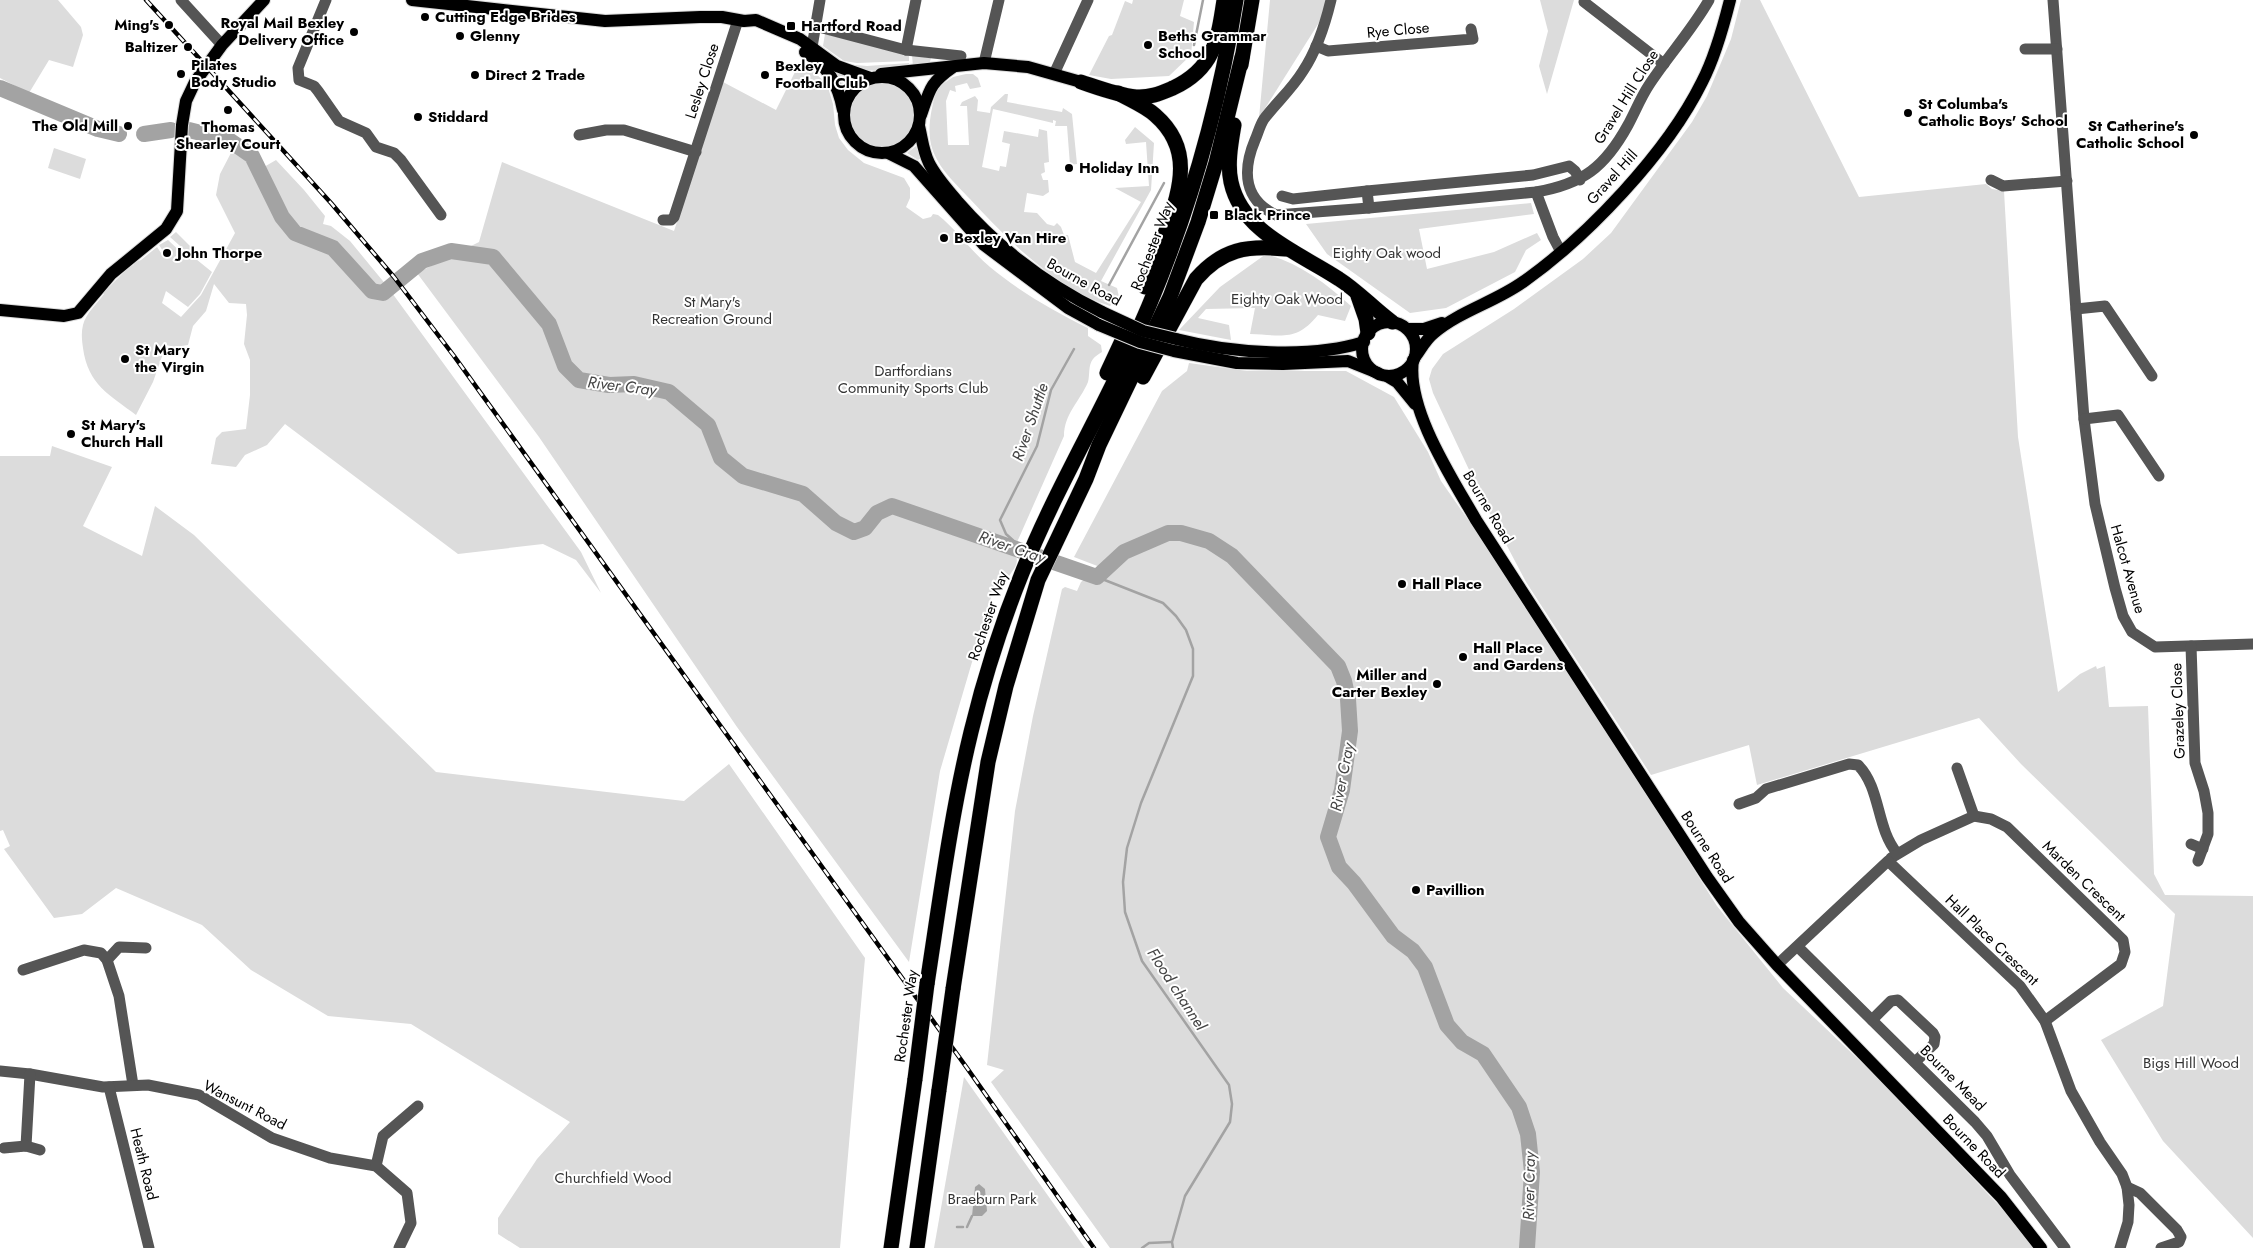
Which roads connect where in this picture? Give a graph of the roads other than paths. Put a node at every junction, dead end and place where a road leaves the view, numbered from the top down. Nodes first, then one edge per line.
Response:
1 (181, 0) edge
2 (264, 0) edge
3 (326, 0) edge
4 (412, 0) edge
5 (820, 0) edge
6 (916, 0) edge
7 (999, 0) edge
8 (1088, 0) edge
9 (1224, 0) edge
10 (1236, 0) edge
11 (1252, 0) edge
12 (1331, 0) edge
13 (1709, 0) edge
14 (1730, 0) edge
15 (2053, 0) edge
16 (1584, 2) dead end
17 (741, 21) junction
18 (815, 26) junction
19 (1471, 29) dead end
20 (222, 45) junction
21 (1316, 46) junction
22 (812, 47) junction
23 (2025, 49) dead end
24 (2057, 49) junction
25 (906, 50) junction
26 (1242, 56) junction
27 (958, 61) junction
28 (984, 63) junction
29 (1664, 64) junction
30 (1054, 74) junction
31 (871, 78) junction
32 (1081, 82) joint
33 (1118, 94) junction
34 (843, 112) junction
35 (920, 121) junction
36 (579, 134) dead end
37 (696, 152) junction
38 (888, 154) junction
39 (1580, 180) junction
40 (1991, 180) dead end
41 (2067, 181) junction
42 (1368, 191) junction
43 (1536, 192) junction
44 (1282, 196) dead end
45 (1369, 208) junction
46 (441, 215) dead end
47 (663, 220) dead end
48 (1290, 249) junction
49 (1561, 252) junction
50 (1356, 292) junction
51 (2076, 309) junction
52 (0, 310) edge
53 (1100, 319) junction
54 (1453, 320) junction
55 (1392, 322) junction
56 (1408, 329) junction
57 (1366, 337) junction
58 (1175, 345) junction
59 (1414, 358) junction
60 (1382, 374) junction
61 (2152, 376) dead end
62 (1418, 408) junction
63 (2084, 419) junction
64 (2159, 476) dead end
65 (1086, 479) junction
66 (1061, 485) junction
67 (2253, 644) edge
68 (2191, 646) junction
69 (1957, 768) dead end
70 (1739, 804) dead end
71 (1974, 816) junction
72 (2191, 844) dead end
73 (2203, 849) junction
74 (1892, 857) junction
75 (2198, 861) dead end
76 (1798, 947) junction
77 (146, 948) dead end
78 (107, 960) junction
79 (1777, 965) junction
80 (23, 970) dead end
81 (1872, 1020) junction
82 (2045, 1022) junction
83 (1915, 1062) junction
84 (0, 1071) edge
85 (30, 1074) junction
86 (133, 1085) junction
87 (109, 1088) junction
88 (418, 1106) dead end
89 (26, 1146) junction
90 (4, 1148) dead end
91 (40, 1150) dead end
92 (376, 1166) junction
93 (2127, 1187) junction
94 (149, 1248) edge
95 (399, 1248) edge
96 (891, 1248) edge
97 (917, 1248) edge
98 (2042, 1248) edge
99 (2065, 1248) edge
100 (2120, 1248) edge
101 (2161, 1248) edge

1 - 20 street
2 - 20 main road
3 - 46 street
4 - 17 main road
5 - 18 street
6 - 25 street
7 - 28 street
8 - 30 street
9 - 33 highway
10 - 66 highway, Rochester Way
11 - 26 highway
12 - 21 street, Gravel Hill Close
13 - 29 street, Gravel Hill Close
14 - 49 main road, Gravel Hill
15 - 24 street, Halcot Avenue
16 - 29 street
17 - 22 main road
17 - 34 main road
17 - 37 street, Lesley Close
18 - 22 street
18 - 25 street
19 - 21 street, Rye Close
20 - 52 main road
21 - 45 street, Gravel Hill Close
22 - 31 main road
23 - 24 street
24 - 41 street, Halcot Avenue
25 - 27 street
26 - 48 highway
26 - 65 highway
27 - 28 main road
27 - 31 main road
27 - 35 main road
28 - 30 main road
29 - 39 street, Gravel Hill Close
30 - 32 main road
31 - 34 main road
31 - 35 main road
32 - 33 highway
33 - 66 highway
34 - 38 main road
35 - 38 main road
35 - 53 main road, Bourne Road
36 - 37 street
37 - 47 street, Lesley Close
38 - 53 main road, Bourne Road
39 - 42 street
39 - 43 street, Gravel Hill Close
40 - 41 street
41 - 51 street, Halcot Avenue
42 - 44 street
42 - 45 street
43 - 45 street, Gravel Hill Close
43 - 49 street
48 - 50 highway
48 - 65 highway
49 - 54 main road, Gravel Hill
50 - 55 highway
50 - 57 highway
51 - 61 street
51 - 63 street, Halcot Avenue
53 - 58 main road, Bourne Road, bridge
54 - 56 main road, Gravel Hill
54 - 59 main road, Gravel Hill
55 - 56 main road
55 - 57 main road
56 - 59 main road
57 - 58 main road, Bourne Road
57 - 60 main road
58 - 60 main road, Bourne Road
59 - 60 main road
59 - 62 main road, Bourne Road
60 - 62 main road, Bourne Road
62 - 79 main road, Bourne Road
63 - 64 street
63 - 68 street, Halcot Avenue
65 - 97 highway, bridge
66 - 96 highway, Rochester Way, bridge
67 - 68 street, Halcot Avenue
68 - 73 street, Grazeley Close
69 - 71 street
70 - 74 street, Hall Place Crescent
71 - 74 street
71 - 82 street, Marden Crescent
72 - 73 street
73 - 75 street, Grazeley Close
74 - 76 street
74 - 82 street, Hall Place Crescent
76 - 79 street
76 - 81 street, Bourne Mead
77 - 78 street
78 - 80 street
78 - 86 street
79 - 98 main road, Bourne Road
81 - 83 street, Bourne Mead
81 - 83 street
82 - 93 street, Hall Place Crescent
83 - 99 street, Bourne Mead
84 - 85 street, Wansunt Road
85 - 87 street, Wansunt Road
85 - 89 street
86 - 87 street, Wansunt Road
86 - 92 street, Wansunt Road
87 - 94 street, Heath Road
88 - 92 street
89 - 90 street
89 - 91 street
92 - 95 street
93 - 100 street, Hall Place Crescent
93 - 101 street, Hall Place Crescent

